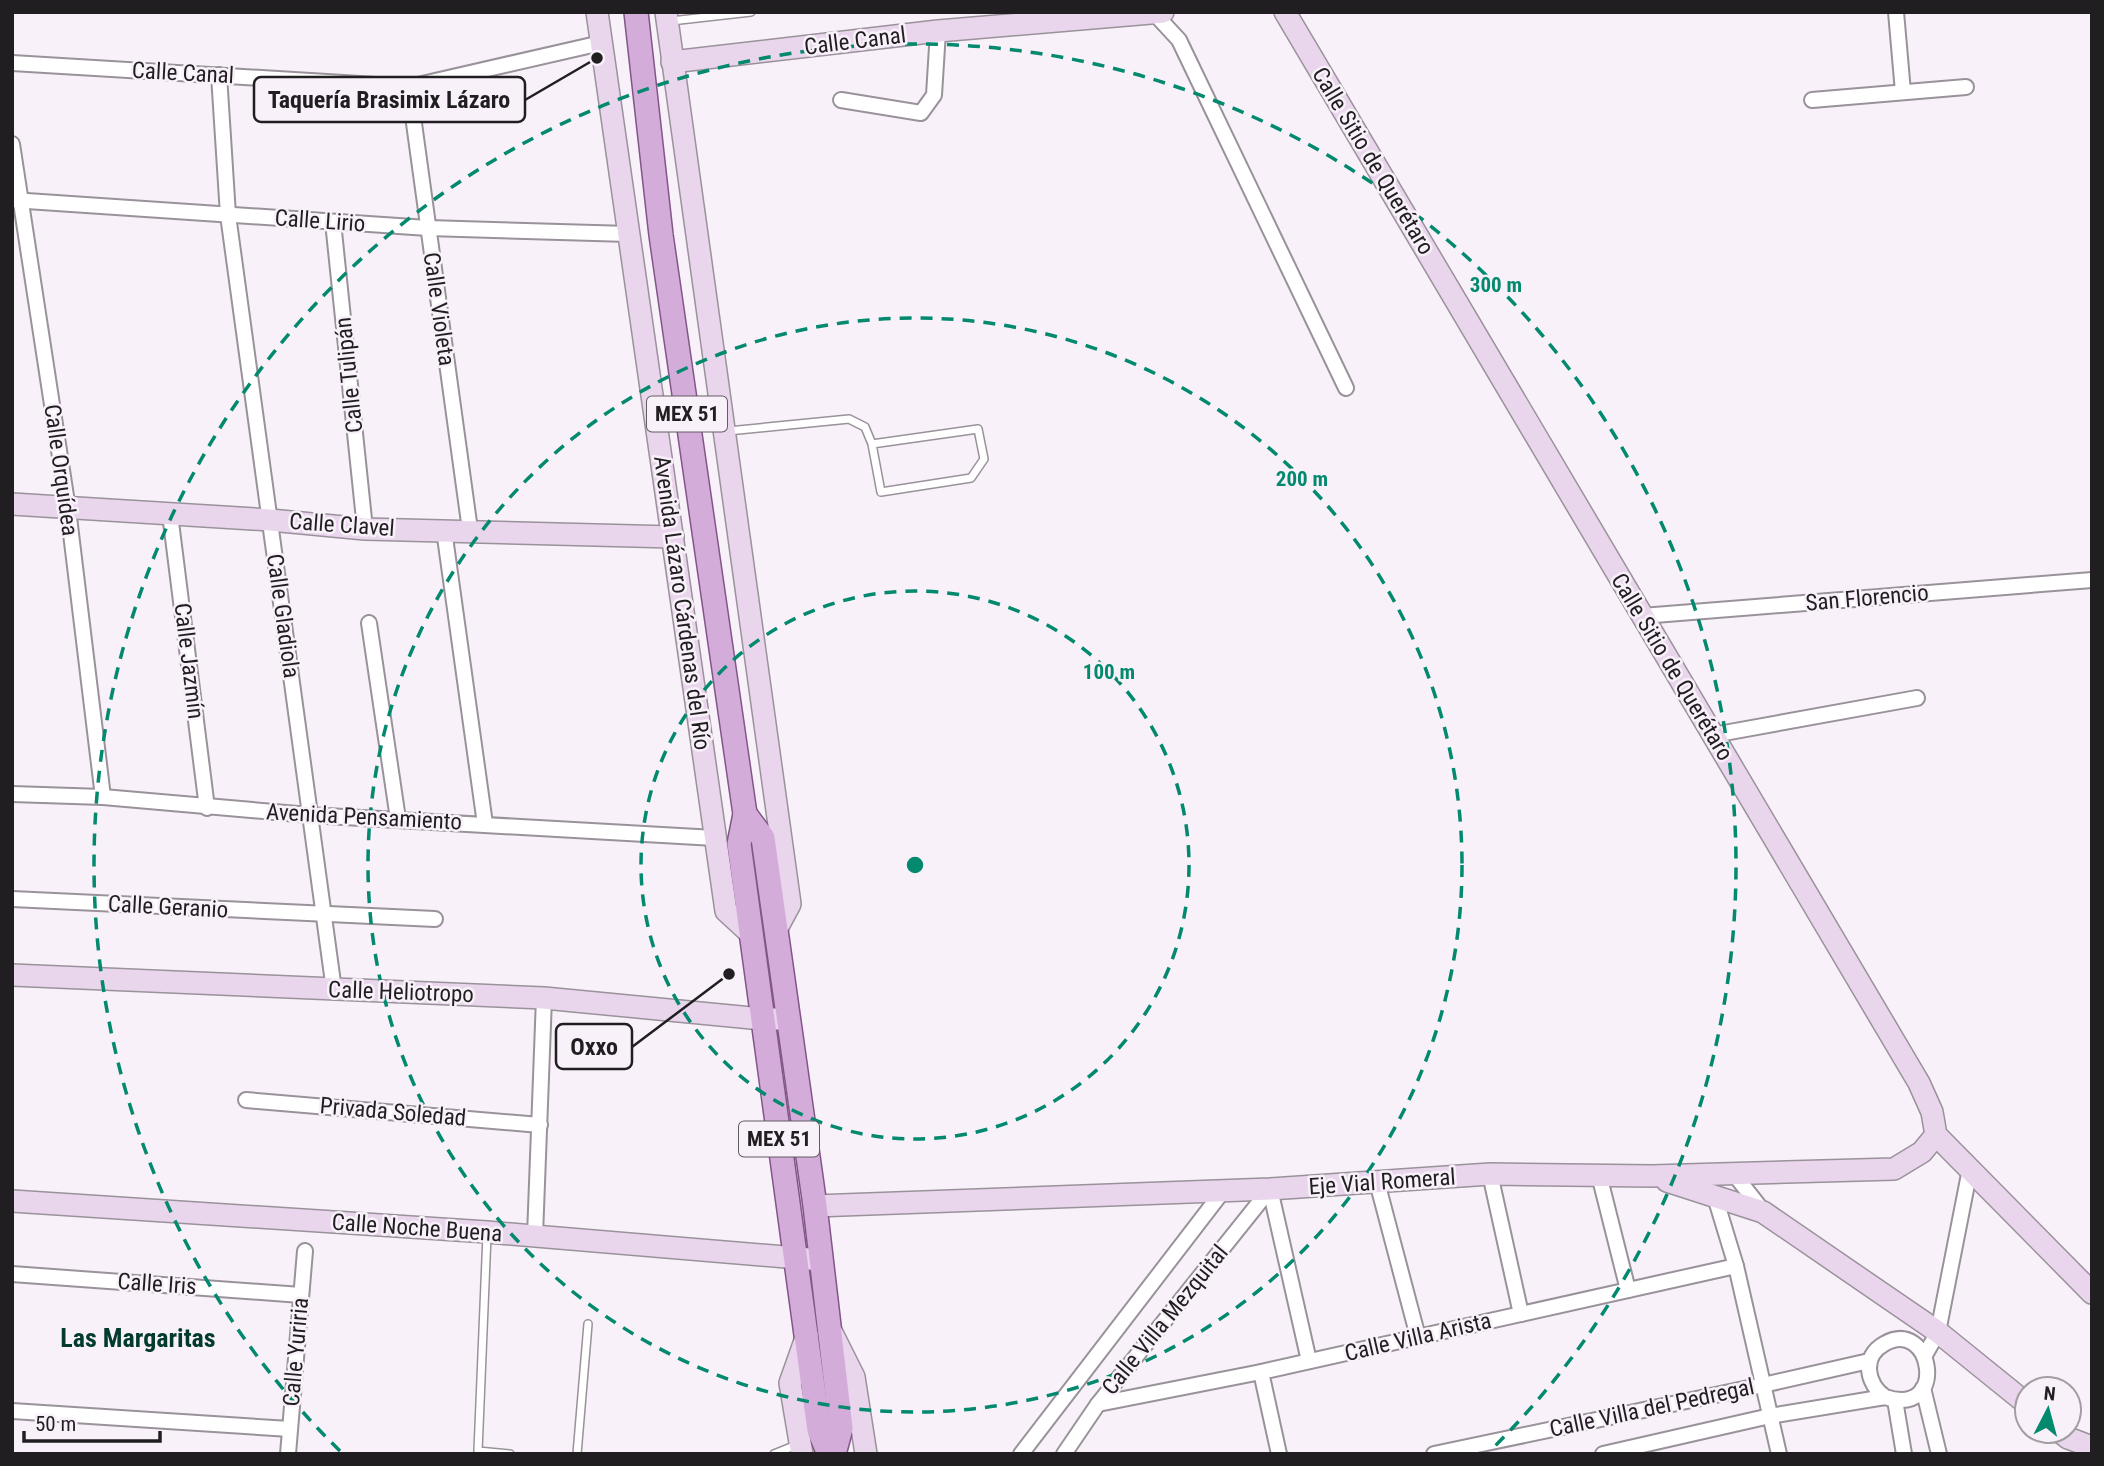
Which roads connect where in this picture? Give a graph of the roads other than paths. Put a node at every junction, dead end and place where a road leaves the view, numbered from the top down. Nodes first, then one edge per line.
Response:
1 (597, 12) edge
2 (636, 12) edge
3 (751, 12) edge
4 (1285, 12) edge
5 (1896, 12) edge
6 (1159, 13) edge
7 (667, 17) edge
8 (938, 31) junction
9 (601, 43) junction
10 (672, 61) junction
11 (12, 63) edge
12 (219, 75) junction
13 (409, 87) junction
14 (1966, 87) dead end
15 (1903, 92) junction
16 (841, 100) dead end
17 (1812, 100) dead end
18 (12, 144) edge
19 (16, 200) edge
20 (228, 215) junction
21 (333, 222) junction
22 (428, 228) junction
23 (629, 234) junction
24 (1346, 388) dead end
25 (724, 432) junction
26 (872, 444) junction
27 (12, 504) edge
28 (68, 509) junction
29 (170, 514) junction
30 (270, 520) junction
31 (365, 529) junction
32 (444, 530) junction
33 (470, 530) junction
34 (673, 537) junction
35 (2092, 580) edge
36 (1642, 616) junction
37 (369, 623) dead end
38 (1917, 698) dead end
39 (1713, 735) junction
40 (12, 794) edge
41 (103, 797) junction
42 (207, 807) junction
43 (745, 814) junction
44 (309, 815) junction
45 (398, 819) junction
46 (485, 824) junction
47 (715, 838) junction
48 (12, 898) edge
49 (324, 915) junction
50 (435, 919) dead end
51 (776, 930) junction
52 (751, 934) junction
53 (12, 975) edge
54 (334, 990) junction
55 (544, 998) junction
56 (788, 1018) junction
57 (762, 1019) junction
58 (246, 1100) dead end
59 (540, 1125) junction
60 (1936, 1135) junction
61 (1970, 1170) junction
62 (1490, 1174) junction
63 (1734, 1174) junction
64 (1599, 1175) junction
65 (1651, 1176) junction
66 (1377, 1182) junction
67 (1270, 1189) junction
68 (1223, 1191) junction
69 (1715, 1197) junction
70 (12, 1201) edge
71 (815, 1206) junction
72 (1763, 1212) junction
73 (486, 1232) junction
74 (535, 1236) junction
75 (305, 1251) dead end
76 (795, 1259) junction
77 (821, 1261) junction
78 (1736, 1266) junction
79 (12, 1274) edge
80 (1628, 1290) junction
81 (2092, 1293) edge
82 (301, 1294) junction
83 (1521, 1314) junction
84 (588, 1324) dead end
85 (831, 1330) junction
86 (1938, 1332) junction
87 (807, 1335) junction
88 (1418, 1337) junction
89 (1925, 1355) junction
90 (1309, 1361) junction
91 (1870, 1361) junction
92 (1261, 1372) junction
93 (1763, 1385) junction
94 (1923, 1388) junction
95 (2013, 1394) edge
96 (1890, 1399) junction
97 (1098, 1404) junction
98 (12, 1411) edge
99 (1770, 1416) junction
100 (290, 1429) junction
101 (801, 1449) edge
102 (288, 1454) edge
103 (510, 1454) edge
104 (577, 1454) edge
105 (774, 1454) edge
106 (831, 1454) edge
107 (866, 1454) edge
108 (1021, 1454) edge
109 (1064, 1454) edge
110 (1279, 1454) edge
111 (1434, 1454) edge
112 (1603, 1454) edge
113 (1779, 1454) edge
114 (1904, 1454) edge
115 (1939, 1454) edge

1 - 9 main road, Avenida Lázaro Cárdenas del Río
2 - 43 main road, Avenida Lázaro Cárdenas del Río / MEX 51
3 - 7 lane
4 - 36 main road, Calle Sitio de Querétaro
5 - 15 street
6 - 8 main road, Calle Canal
6 - 24 street
7 - 10 main road
8 - 10 main road, Calle Canal
8 - 16 street
9 - 13 street, Calle Canal
9 - 23 main road, Avenida Lázaro Cárdenas del Río
10 - 25 main road
11 - 12 street, Calle Canal
12 - 13 street, Calle Canal
12 - 20 street, Calle Gladiola
13 - 22 street, Calle Violeta
14 - 15 street
15 - 17 street
18 - 19 street, Calle Orquídea
19 - 20 street, Calle Lirio
19 - 28 street, Calle Orquídea
20 - 21 street, Calle Lirio
20 - 30 street, Calle Gladiola
21 - 22 street, Calle Lirio
21 - 31 street, Calle Tulipán
22 - 23 street, Calle Lirio
22 - 33 street, Calle Violeta
23 - 34 main road, Avenida Lázaro Cárdenas del Río
25 - 26 lane
25 - 51 main road
26 - 26 lane
27 - 28 main road, Calle Clavel
28 - 29 main road, Calle Clavel
28 - 41 street, Calle Orquídea
29 - 30 main road, Calle Clavel
29 - 42 street, Calle Jazmín
30 - 31 main road, Calle Clavel
30 - 44 street, Calle Gladiola
31 - 32 main road, Calle Clavel
32 - 33 main road, Calle Clavel
32 - 46 street
33 - 34 main road, Calle Clavel
34 - 47 main road, Avenida Lázaro Cárdenas del Río
35 - 36 street, San Florencio
36 - 39 main road, Calle Sitio de Querétaro
37 - 45 street
38 - 39 street
39 - 60 main road, Calle Sitio de Querétaro
40 - 41 street, Avenida Pensamiento
41 - 42 street, Avenida Pensamiento
42 - 44 street, Avenida Pensamiento
43 - 51 main road, Avenida Lázaro Cárdenas del Río / MEX 51
43 - 52 main road, Avenida Lázaro Cárdenas del Río / MEX 51
44 - 45 street, Avenida Pensamiento
44 - 49 street, Calle Gladiola
45 - 46 street, Avenida Pensamiento
46 - 47 street, Avenida Pensamiento
47 - 52 main road, Avenida Lázaro Cárdenas del Río
48 - 49 street, Calle Geranio
49 - 50 street, Calle Geranio
49 - 54 street, Calle Gladiola
51 - 56 main road, Avenida Lázaro Cárdenas del Río / MEX 51
52 - 57 main road, Avenida Lázaro Cárdenas del Río / MEX 51
53 - 54 main road, Calle Heliotropo
54 - 55 main road, Calle Heliotropo
55 - 57 main road, Calle Heliotropo
55 - 59 street
56 - 57 main road, Calle Heliotropo
56 - 71 main road, Avenida Lázaro Cárdenas del Río / MEX 51
57 - 76 main road, Avenida Lázaro Cárdenas del Río / MEX 51
58 - 59 street, Privada Soledad
59 - 74 street
60 - 61 main road, Calle Sitio de Querétaro
60 - 63 main road, Eje Vial Romeral
61 - 81 main road, Calle Sitio de Querétaro
61 - 86 street
62 - 64 main road, Eje Vial Romeral
62 - 66 main road, Eje Vial Romeral
62 - 83 street
63 - 65 main road, Eje Vial Romeral
63 - 72 street
64 - 65 main road, Eje Vial Romeral
64 - 80 street
65 - 69 main road
66 - 67 main road, Eje Vial Romeral
66 - 88 street
67 - 68 main road, Eje Vial Romeral
67 - 90 street
67 - 97 street, Calle Villa Mezquital
68 - 71 main road, Eje Vial Romeral
68 - 108 street, Calle Villa Mezquital
69 - 72 main road
69 - 78 street
70 - 73 main road, Calle Noche Buena
71 - 77 main road, Avenida Lázaro Cárdenas del Río / MEX 51
72 - 86 main road
73 - 74 main road, Calle Noche Buena
73 - 103 lane
74 - 76 main road, Calle Noche Buena
75 - 82 street, Calle Yuriria
76 - 77 main road, Calle Noche Buena
76 - 87 main road, Avenida Lázaro Cárdenas del Río / MEX 51
77 - 85 main road, Avenida Lázaro Cárdenas del Río / MEX 51
78 - 80 street, Calle Villa Arista
78 - 93 street
79 - 82 street, Calle Iris
80 - 83 street, Calle Villa Arista
82 - 100 street, Calle Yuriria
83 - 88 street, Calle Villa Arista
84 - 104 lane
85 - 106 main road, Avenida Lázaro Cárdenas del Río / MEX 51
85 - 107 main road, Avenida Lázaro Cárdenas del Río
86 - 89 street
86 - 95 main road
87 - 101 main road, Avenida Lázaro Cárdenas del Río
87 - 106 main road, Avenida Lázaro Cárdenas del Río / MEX 51
88 - 90 street, Calle Villa Arista
89 - 91 street
89 - 94 street
90 - 92 street, Calle Villa Arista
91 - 93 street, Calle Villa del Pedregal
91 - 96 street
92 - 97 street, Calle Villa Arista
92 - 110 street
93 - 99 street
93 - 111 street, Calle Villa del Pedregal
94 - 96 street
94 - 115 street
96 - 99 street, Calle Villa del Pedregal
96 - 114 street
97 - 109 street, Calle Villa Mezquital
98 - 100 street
99 - 112 street, Calle Villa del Pedregal
99 - 113 street
100 - 102 street, Calle Yuriria
101 - 105 lane

